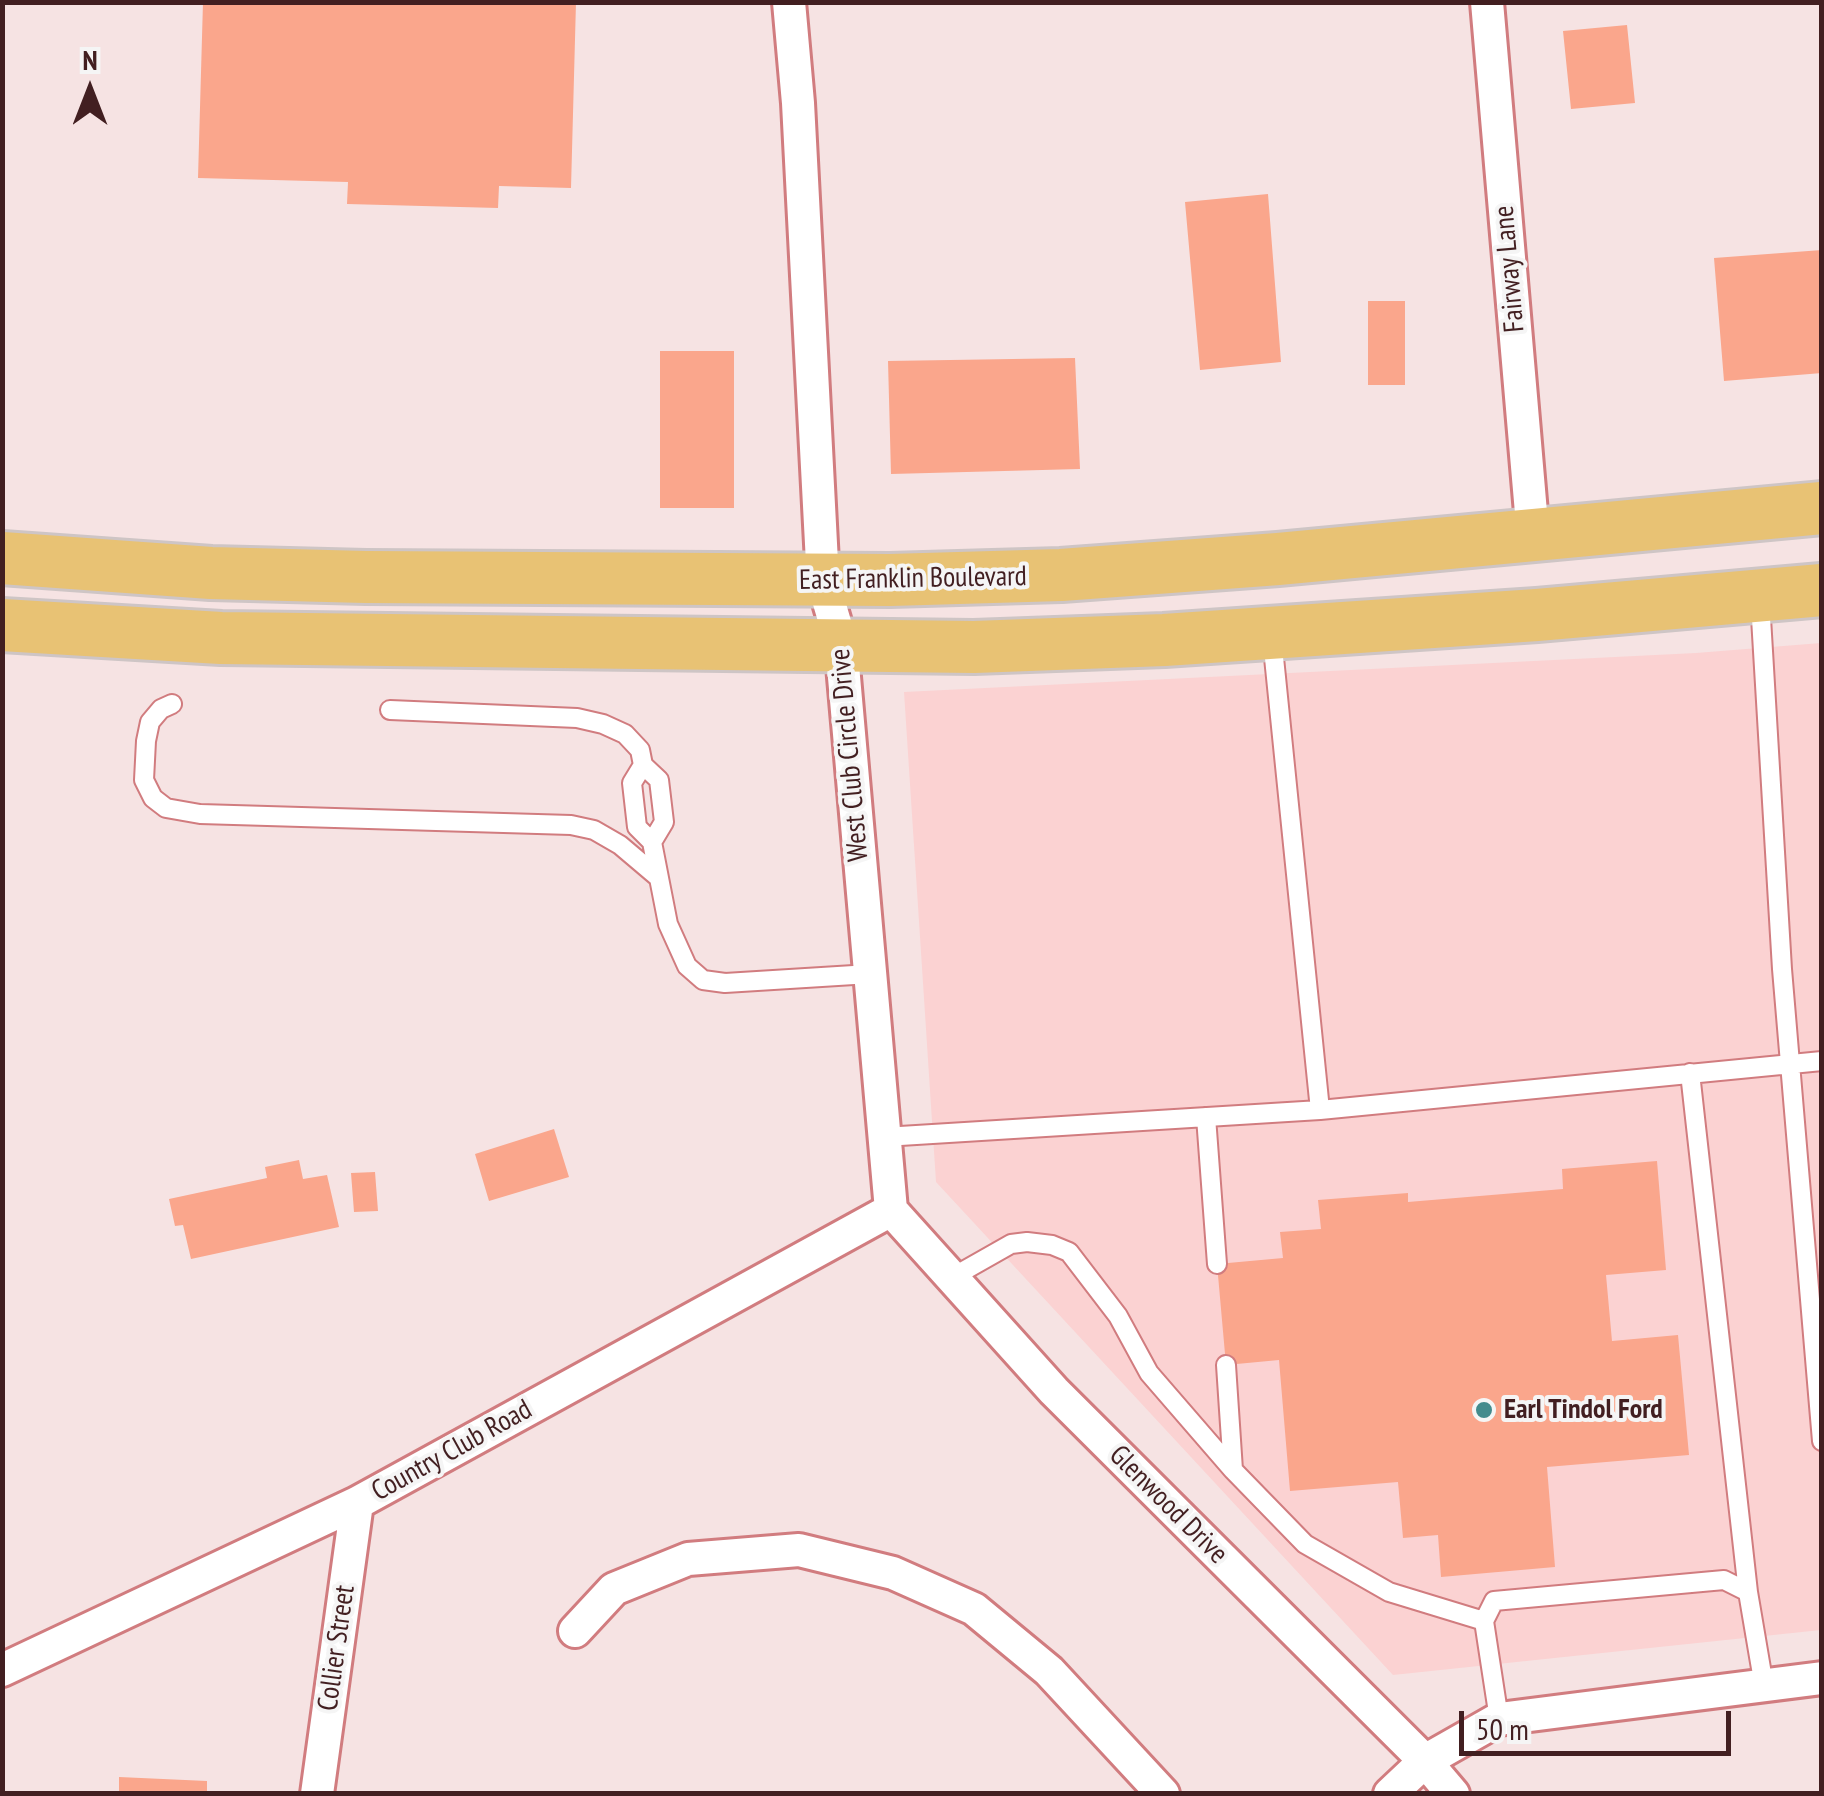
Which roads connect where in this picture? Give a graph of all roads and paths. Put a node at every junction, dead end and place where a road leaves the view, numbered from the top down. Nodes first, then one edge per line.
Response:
1 (789, 2) edge
2 (1487, 2) edge
3 (1822, 508) edge
4 (1533, 536) junction
5 (2, 558) edge
6 (823, 582) junction
7 (1822, 590) edge
8 (1760, 596) junction
9 (2, 625) edge
10 (1272, 633) junction
11 (841, 643) junction
12 (172, 704) dead end
13 (390, 710) dead end
14 (643, 765) junction
15 (652, 842) junction
16 (659, 878) junction
17 (870, 974) junction
18 (1822, 1060) edge
19 (1790, 1064) junction
20 (1690, 1074) junction
21 (1320, 1110) junction
22 (1206, 1117) junction
23 (884, 1137) junction
24 (891, 1210) junction
25 (1217, 1264) dead end
26 (952, 1278) junction
27 (1226, 1365) dead end
28 (1822, 1441) edge
29 (1233, 1470) junction
30 (357, 1503) junction
31 (1748, 1592) junction
32 (1484, 1621) junction
33 (575, 1631) dead end
34 (2, 1670) edge
35 (1822, 1678) edge
36 (1764, 1686) junction
37 (1499, 1719) junction
38 (1426, 1761) junction
39 (317, 1794) edge
40 (1164, 1794) edge
41 (1390, 1794) edge
42 (1453, 1794) edge

1 - 6 street, West Club Circle Drive
2 - 4 street, Fairway Lane
3 - 4 main road, East Franklin Boulevard
4 - 6 main road, East Franklin Boulevard
5 - 6 main road, East Franklin Boulevard
6 - 11 street, West Club Circle Drive
7 - 8 main road
8 - 10 main road
8 - 19 lane
9 - 11 main road
10 - 11 main road
10 - 21 lane
11 - 17 street, West Club Circle Drive
12 - 16 lane
13 - 14 lane
14 - 15 lane
14 - 15 lane
15 - 16 lane
16 - 17 lane
17 - 23 street, West Club Circle Drive
18 - 19 lane
19 - 20 lane
19 - 28 lane
20 - 21 lane
20 - 31 lane
21 - 22 lane
22 - 23 lane
22 - 25 lane
23 - 24 street, West Club Circle Drive
24 - 26 street, Glenwood Drive
24 - 30 street, Country Club Road
26 - 29 lane
26 - 38 street, Glenwood Drive
27 - 29 lane
29 - 32 lane
30 - 34 street, Country Club Road
30 - 39 street, Collier Street
31 - 32 lane
31 - 36 lane
32 - 37 lane
33 - 40 street
35 - 36 street
36 - 37 street
37 - 38 street
38 - 41 street
38 - 42 street, Glenwood Drive

